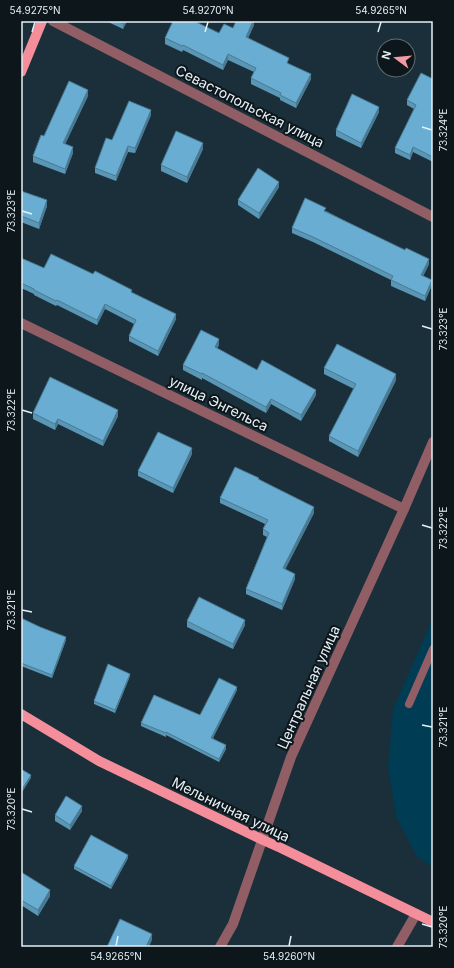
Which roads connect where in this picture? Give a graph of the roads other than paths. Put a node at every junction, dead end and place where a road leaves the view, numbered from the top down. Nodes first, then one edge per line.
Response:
1 (42, 21) edge
2 (53, 21) edge
3 (21, 72) edge
4 (433, 217) edge
5 (21, 323) edge
6 (433, 442) edge
7 (404, 509) junction
8 (433, 649) edge
9 (408, 704) dead end
10 (21, 714) edge
11 (263, 840) junction
12 (416, 914) junction
13 (433, 922) edge
14 (220, 947) edge
15 (396, 947) edge

1 - 3 main road
2 - 4 street, Севастопольская улица
5 - 7 street, улица Энгельса
6 - 7 street, Центральная улица
7 - 11 street, Центральная улица
8 - 9 lane
10 - 11 main road, Мельничная улица
11 - 12 main road, Мельничная улица
11 - 14 street, Центральная улица
12 - 13 main road, Мельничная улица
12 - 15 street

